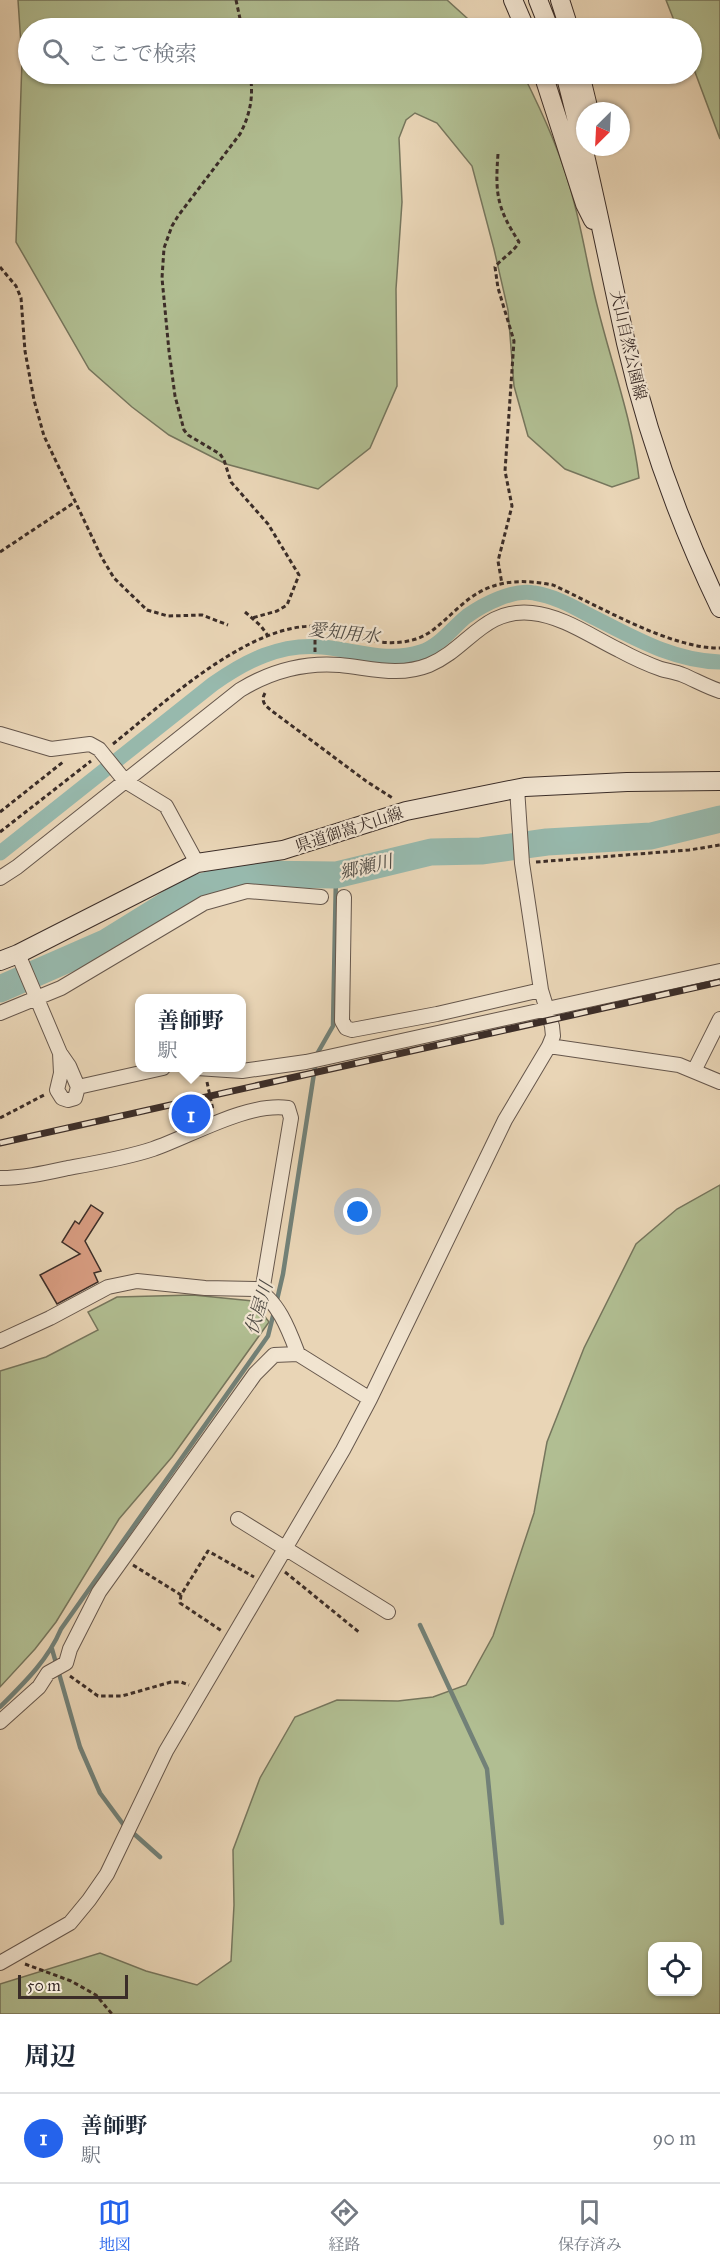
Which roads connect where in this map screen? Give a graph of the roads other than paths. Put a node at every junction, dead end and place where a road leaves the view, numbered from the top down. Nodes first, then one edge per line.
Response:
1 (513, 0) edge
2 (538, 0) edge
3 (560, 0) edge
4 (521, 18) edge
5 (545, 18) edge
6 (565, 18) edge
7 (546, 84) edge
8 (568, 84) edge
9 (582, 84) edge
10 (587, 102) edge
11 (599, 156) edge
12 (608, 251) junction
13 (616, 290) junction
14 (717, 603) edge
15 (720, 692) edge
16 (0, 734) edge
17 (125, 781) junction
18 (720, 781) edge
19 (516, 788) junction
20 (197, 863) junction
21 (0, 878) edge
22 (321, 897) dead end
23 (344, 897) dead end
24 (20, 959) junction
25 (0, 961) edge
26 (720, 971) edge
27 (541, 990) junction
28 (36, 999) junction
29 (546, 1008) junction
30 (0, 1013) edge
31 (720, 1018) edge
32 (549, 1046) junction
33 (60, 1053) junction
34 (246, 1070) edge
35 (694, 1071) junction
36 (145, 1072) edge
37 (720, 1082) edge
38 (78, 1087) junction
39 (0, 1178) edge
40 (262, 1292) junction
41 (0, 1341) edge
42 (297, 1354) junction
43 (370, 1399) junction
44 (238, 1519) dead end
45 (285, 1549) junction
46 (388, 1612) dead end
47 (0, 1722) edge
48 (5, 1960) edge

1 - 4 main road
2 - 5 main road
3 - 6 main road
7 - 12 main road
8 - 12 main road, 犬山自然公園線
9 - 10 main road
11 - 13 main road
12 - 13 main road, 犬山自然公園線
13 - 14 main road, 犬山自然公園線
15 - 17 street
16 - 17 street
17 - 20 street
17 - 21 street
18 - 19 main road, 県道御嵩犬山線
19 - 20 main road, 県道御嵩犬山線
19 - 27 street
20 - 24 main road, 県道御嵩犬山線
22 - 28 street
23 - 27 street
24 - 25 main road, 県道御嵩犬山線
24 - 28 street
26 - 29 street
27 - 29 street
28 - 30 street
28 - 33 street
29 - 32 street
29 - 34 street
31 - 35 street
32 - 35 street
32 - 43 street
33 - 38 street
33 - 38 street
35 - 37 street
36 - 38 street
39 - 40 street
40 - 41 street
40 - 42 street
42 - 43 street
42 - 47 street
43 - 45 street
44 - 45 street
45 - 46 street
45 - 48 street

